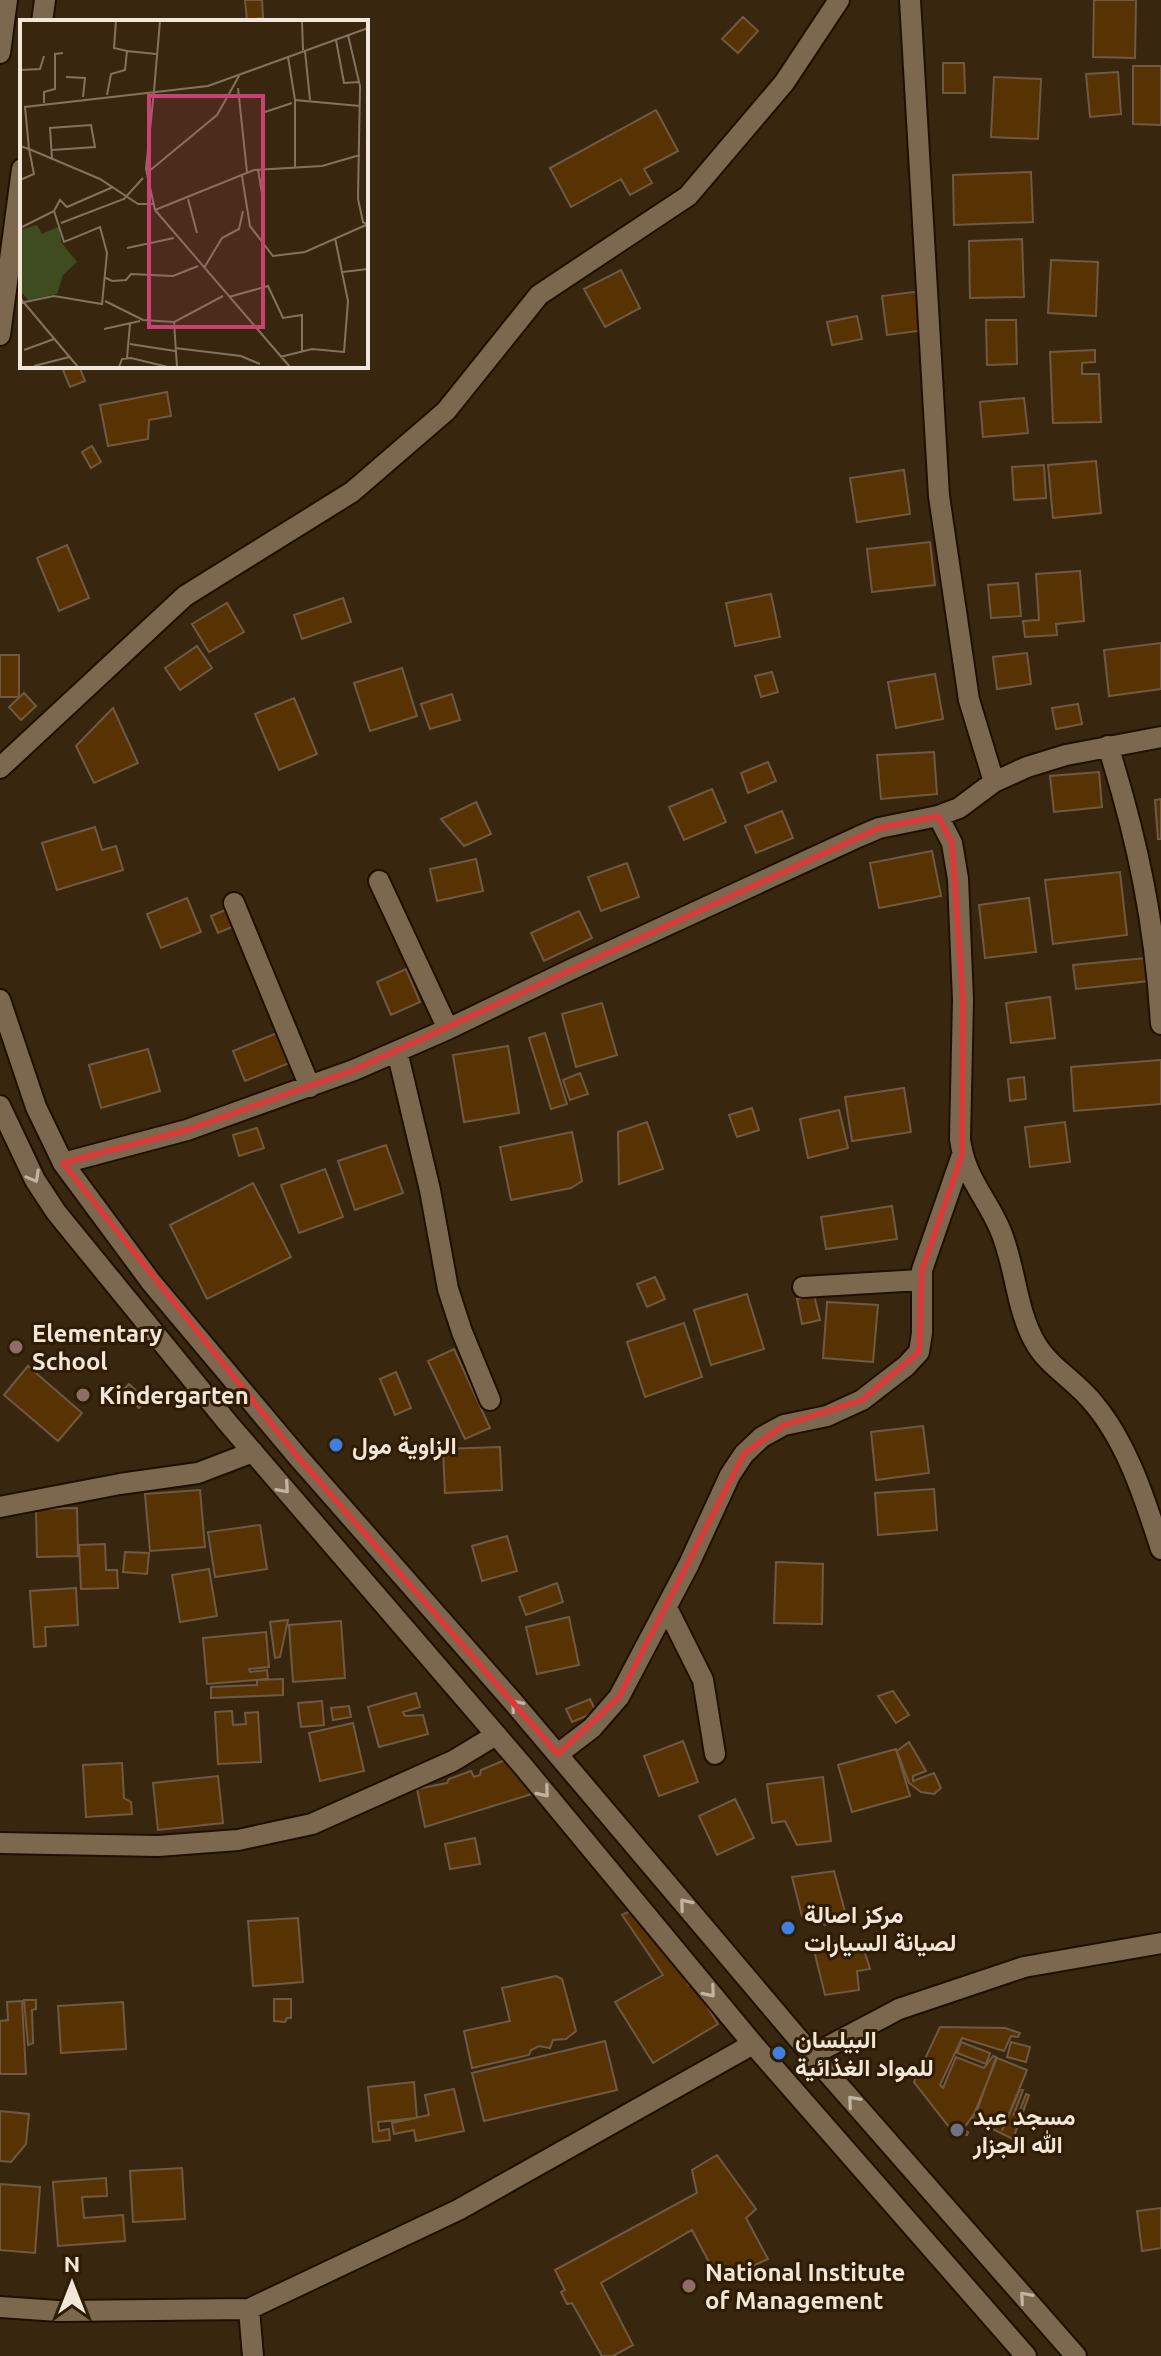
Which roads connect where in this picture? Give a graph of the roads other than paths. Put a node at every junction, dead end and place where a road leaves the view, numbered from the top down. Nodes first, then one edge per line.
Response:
1 (7, 0) edge
2 (45, 0) edge
3 (839, 0) edge
4 (910, 0) edge
5 (42, 20) edge
6 (0, 53) edge
7 (20, 184) edge
8 (0, 335) edge
9 (1161, 737) edge
10 (1108, 746) junction
11 (0, 768) edge
12 (994, 782) junction
13 (938, 816) junction
14 (379, 881) dead end
15 (234, 903) dead end
16 (0, 1000) edge
17 (1161, 1024) edge
18 (448, 1029) junction
19 (397, 1051) junction
20 (310, 1087) junction
21 (36, 1107) junction
22 (1, 1112) edge
23 (962, 1155) junction
24 (63, 1163) junction
25 (85, 1193) junction
26 (56, 1212) junction
27 (920, 1280) junction
28 (803, 1287) dead end
29 (490, 1400) dead end
30 (253, 1452) junction
31 (0, 1507) edge
32 (1161, 1549) edge
33 (667, 1608) junction
34 (496, 1735) junction
35 (558, 1754) junction
36 (715, 1754) dead end
37 (0, 1843) edge
38 (1161, 1943) edge
39 (753, 2044) junction
40 (812, 2055) junction
41 (0, 2307) edge
42 (249, 2309) junction
43 (253, 2356) edge
44 (1026, 2356) edge
45 (1076, 2356) edge

1 - 6 street
2 - 5 street
3 - 11 street
4 - 12 street
7 - 8 street
9 - 10 street
10 - 12 street
10 - 17 street
12 - 13 street
13 - 18 street
13 - 23 street
14 - 18 street
15 - 20 street
16 - 21 street
18 - 19 street
19 - 20 street
19 - 29 street
20 - 24 street
21 - 22 street
21 - 24 street
22 -> 26 street
23 - 27 street
23 - 32 street
24 - 25 street
25 - 26 street
35 -> 25 street
26 - 30 street
27 - 28 street
27 - 33 street
30 - 31 street
30 -> 34 street
33 - 35 street
33 - 36 street
34 - 37 street
34 -> 39 street
40 -> 35 street
38 - 40 street
39 - 42 street
39 - 44 street
45 -> 40 street
41 - 42 street
42 - 43 street

